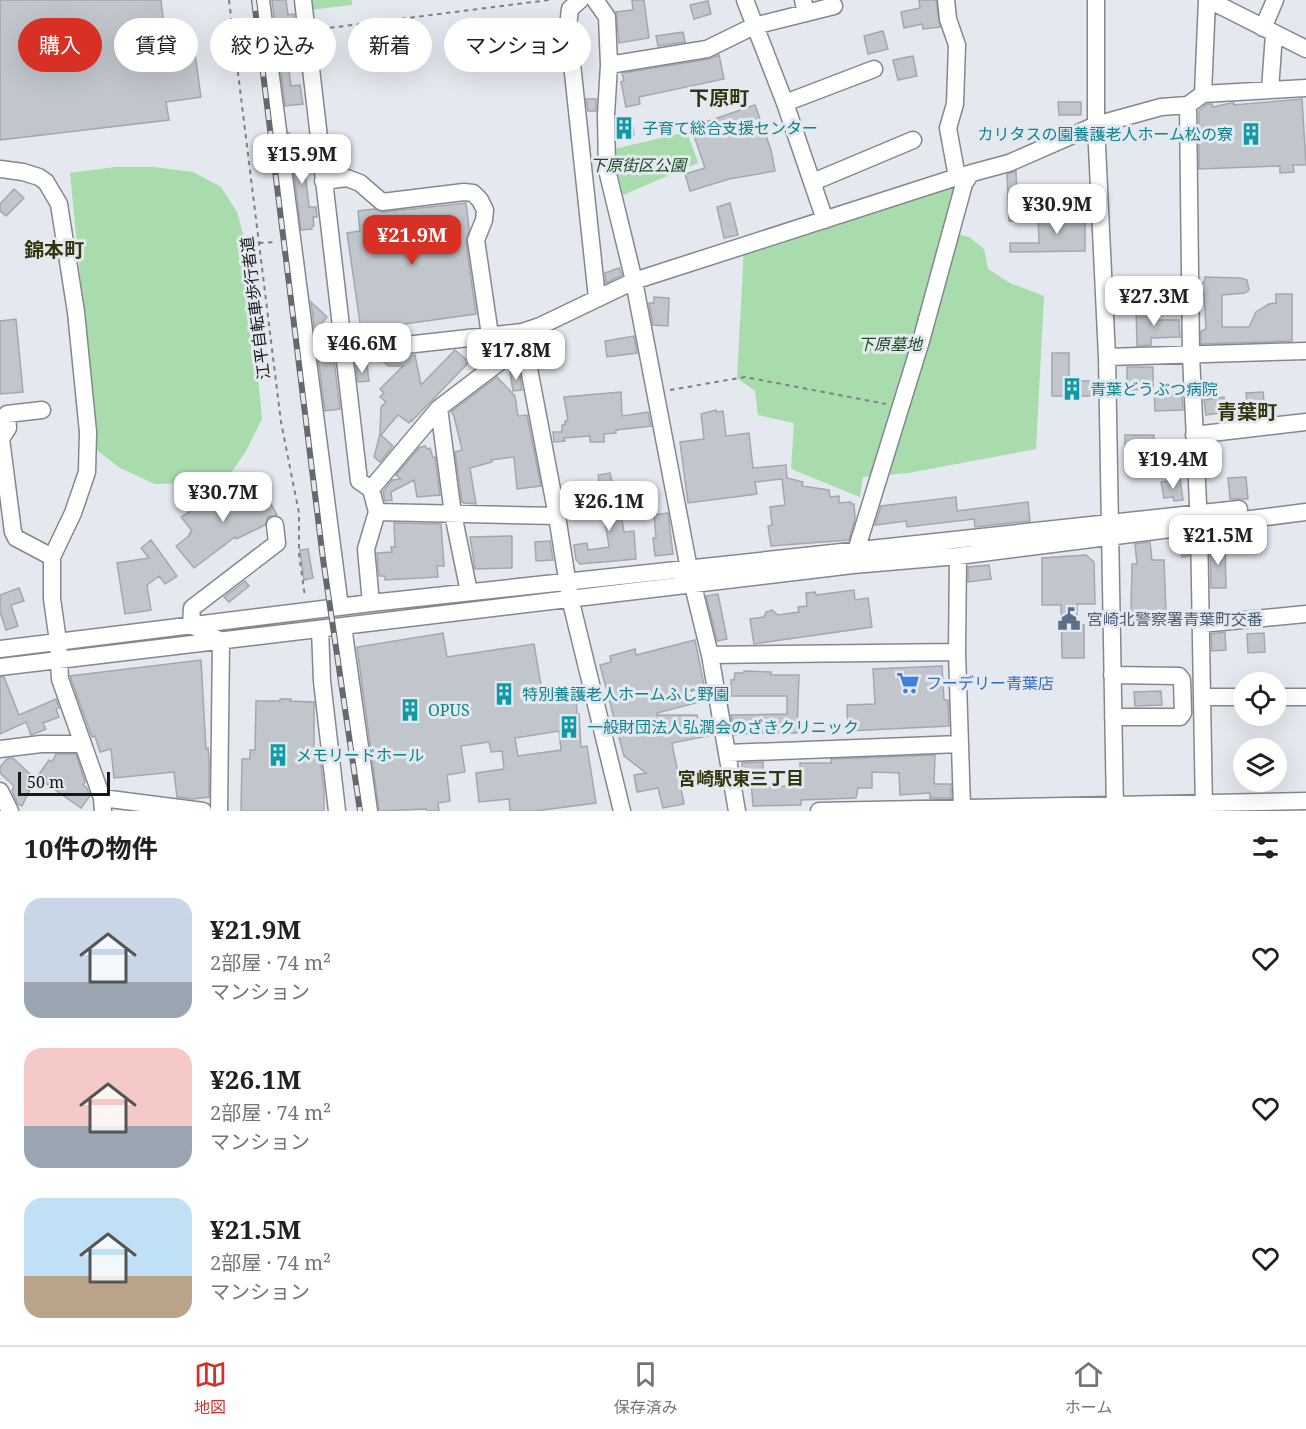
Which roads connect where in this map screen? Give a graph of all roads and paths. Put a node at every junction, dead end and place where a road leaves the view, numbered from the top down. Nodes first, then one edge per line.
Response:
1 (229, 0) edge
2 (261, 0) edge
3 (303, 0) edge
4 (549, 0) edge
5 (580, 0) edge
6 (595, 0) edge
7 (745, 0) edge
8 (946, 0) edge
9 (1096, 0) edge
10 (1208, 0) edge
11 (1275, 0) edge
12 (834, 6) dead end
13 (805, 7) edge
14 (305, 18) edge
15 (336, 26) edge
16 (754, 26) junction
17 (1269, 31) junction
18 (1306, 49) edge
19 (609, 65) junction
20 (874, 69) dead end
21 (311, 72) edge
22 (1306, 88) edge
23 (1270, 90) junction
24 (1203, 94) junction
25 (785, 103) junction
26 (1188, 105) junction
27 (1096, 125) junction
28 (913, 140) dead end
29 (0, 169) edge
30 (964, 175) junction
31 (323, 181) junction
32 (813, 182) junction
33 (825, 220) junction
34 (291, 241) junction
35 (259, 243) junction
36 (634, 281) junction
37 (597, 298) junction
38 (490, 336) junction
39 (524, 337) junction
40 (1306, 351) edge
41 (344, 352) junction
42 (1191, 356) junction
43 (1107, 357) junction
44 (656, 392) junction
45 (900, 407) junction
46 (439, 408) junction
47 (42, 410) dead end
48 (4, 414) edge
49 (1306, 422) edge
50 (1194, 435) junction
51 (1, 438) edge
52 (371, 489) junction
53 (1306, 502) edge
54 (376, 512) junction
55 (1306, 512) edge
56 (453, 514) junction
57 (557, 516) junction
58 (1198, 519) junction
59 (275, 525) dead end
60 (1109, 530) junction
61 (856, 550) junction
62 (958, 556) junction
63 (52, 557) junction
64 (691, 576) junction
65 (568, 581) junction
66 (469, 592) junction
67 (570, 598) junction
68 (371, 603) junction
69 (340, 607) junction
70 (307, 612) junction
71 (1306, 614) edge
72 (1201, 624) junction
73 (190, 625) junction
74 (343, 626) junction
75 (320, 629) junction
76 (58, 641) junction
77 (221, 641) junction
78 (0, 649) edge
79 (957, 652) junction
80 (710, 656) junction
81 (59, 660) junction
82 (0, 666) edge
83 (1112, 675) junction
84 (1202, 697) junction
85 (1233, 697) edge
86 (1287, 697) edge
87 (1306, 697) edge
88 (1113, 717) junction
89 (83, 744) junction
90 (960, 744) junction
91 (0, 749) edge
92 (727, 753) junction
93 (0, 791) edge
94 (1306, 801) edge
95 (103, 804) edge
96 (962, 807) junction
97 (1204, 807) edge
98 (1022, 809) edge
99 (1114, 809) edge
100 (846, 810) edge
101 (10, 811) edge
102 (203, 811) edge
103 (219, 811) edge
104 (337, 811) edge
105 (369, 811) edge
106 (622, 811) edge
107 (737, 811) edge
108 (819, 811) edge

1 - 35 path, 江平自転車歩行者道
2 - 34 street
3 - 14 street
4 - 15 path
5 - 37 street
6 - 19 street
7 - 16 street
8 - 30 street
9 - 27 street
10 - 17 street
10 - 24 street
11 - 17 street
12 - 13 street
13 - 16 street
16 - 19 street
16 - 25 street
17 - 18 street
17 - 23 street
19 - 36 street
20 - 25 street
21 - 31 street
22 - 23 street
23 - 24 street
24 - 26 street
25 - 32 street
26 - 27 street
26 - 42 street
27 - 30 street
27 - 43 street
28 - 32 street
29 - 63 street
30 - 33 street
30 - 45 street
31 - 38 street
31 - 41 street
32 - 33 street
33 - 36 street
34 - 35 path
34 - 69 street
35 - 70 path, 江平自転車歩行者道
36 - 37 street
36 - 44 street
37 - 39 street
38 - 39 street
38 - 41 street
39 - 46 street
39 - 57 street
40 - 42 street
41 - 52 street
42 - 43 street
42 - 50 street
43 - 60 street
44 - 45 path
44 - 64 street
45 - 61 street
46 - 52 street
46 - 56 street
47 - 48 street
48 - 51 street
49 - 50 street
50 - 58 street
51 - 63 street
52 - 54 street
53 - 58 street
54 - 56 street
54 - 68 street
55 - 58 street
56 - 57 street
56 - 66 street
57 - 65 street
58 - 60 street
58 - 72 street
59 - 73 street
60 - 61 street
60 - 62 street
60 - 83 street
61 - 64 street
62 - 64 street
62 - 79 street
63 - 76 street
64 - 65 street
64 - 67 street
64 - 80 street
65 - 66 street
65 - 67 street
66 - 68 street
67 - 74 street
67 - 106 street
68 - 69 street
69 - 70 street
70 - 73 street
71 - 72 street
72 - 84 street
73 - 76 street
73 - 77 street
74 - 75 street
74 - 105 street
75 - 77 street
75 - 104 street
76 - 78 street
76 - 81 street
77 - 81 street
77 - 103 street
79 - 80 street
79 - 90 street
80 - 92 street
81 - 82 street
81 - 89 street
83 - 88 street
83 - 88 street
84 - 85 street
84 - 97 street
86 - 87 street
88 - 99 street
89 - 91 street
89 - 95 street
90 - 92 street
90 - 96 street
92 - 107 street
93 - 101 street
94 - 97 street
95 - 102 street
96 - 98 street
96 - 100 street
97 - 99 street
98 - 99 street
100 - 108 street

